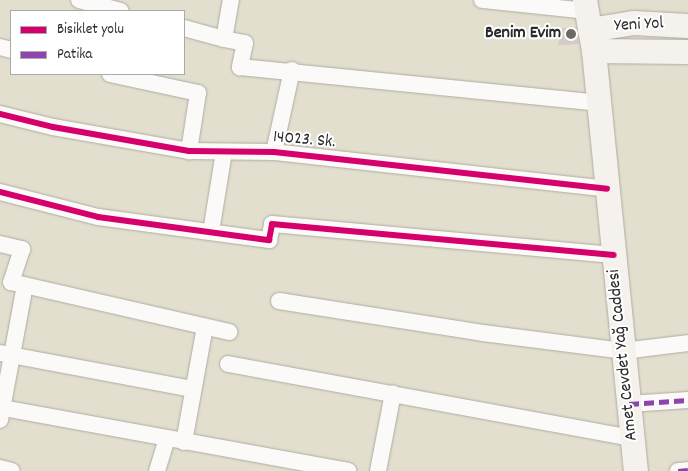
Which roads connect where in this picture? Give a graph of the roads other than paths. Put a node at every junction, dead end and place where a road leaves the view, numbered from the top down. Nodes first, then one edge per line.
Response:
1 (79, 0) edge
2 (231, 0) edge
3 (482, 0) edge
4 (117, 10) edge
5 (589, 23) edge
6 (688, 26) edge
7 (185, 28) edge
8 (224, 39) junction
9 (688, 52) edge
10 (292, 70) junction
11 (115, 75) edge
12 (598, 103) junction
13 (0, 114) edge
14 (189, 151) junction
15 (224, 152) junction
16 (274, 152) junction
17 (607, 189) junction
18 (0, 192) edge
19 (211, 232) junction
20 (0, 244) edge
21 (614, 255) junction
22 (25, 285) junction
23 (279, 301) dead end
24 (205, 327) junction
25 (228, 332) dead end
26 (688, 343) edge
27 (623, 351) junction
28 (6, 354) edge
29 (228, 364) dead end
30 (192, 389) junction
31 (393, 393) junction
32 (688, 400) edge
33 (629, 404) junction
34 (2, 414) edge
35 (632, 438) junction
36 (168, 440) junction
37 (184, 442) junction
38 (0, 468) edge
39 (688, 470) edge
40 (12, 471) edge
41 (157, 471) edge
42 (348, 471) edge
43 (378, 471) edge
44 (636, 471) edge
45 (678, 471) edge

1 - 4 street
2 - 8 street
3 - 5 street
5 - 6 main road, Yeni Yol
5 - 9 main road
5 - 12 main road, Amet Cevdet Yağ Caddesi
7 - 8 street
8 - 10 street
10 - 12 street
10 - 16 street
11 - 14 street
12 - 17 main road, Amet Cevdet Yağ Caddesi
13 - 14 street, 14023. Sk.
14 - 15 street, 14023. Sk.
15 - 16 street, 14023. Sk.
15 - 19 street
16 - 17 street, 14023. Sk.
17 - 21 main road, Amet Cevdet Yağ Caddesi
18 - 19 street
19 - 21 street
20 - 22 street
21 - 27 main road, Amet Cevdet Yağ Caddesi
22 - 24 street
22 - 28 street
23 - 27 street
24 - 25 street
24 - 30 street
26 - 27 street
27 - 33 main road, Amet Cevdet Yağ Caddesi
28 - 30 street
28 - 34 street
29 - 31 street
30 - 37 street
31 - 35 street
31 - 43 street
32 - 33 street
33 - 35 main road, Amet Cevdet Yağ Caddesi
34 - 36 street
35 - 44 main road, Amet Cevdet Yağ Caddesi
36 - 37 street
36 - 41 street
37 - 42 street
38 - 40 street
39 - 45 street

